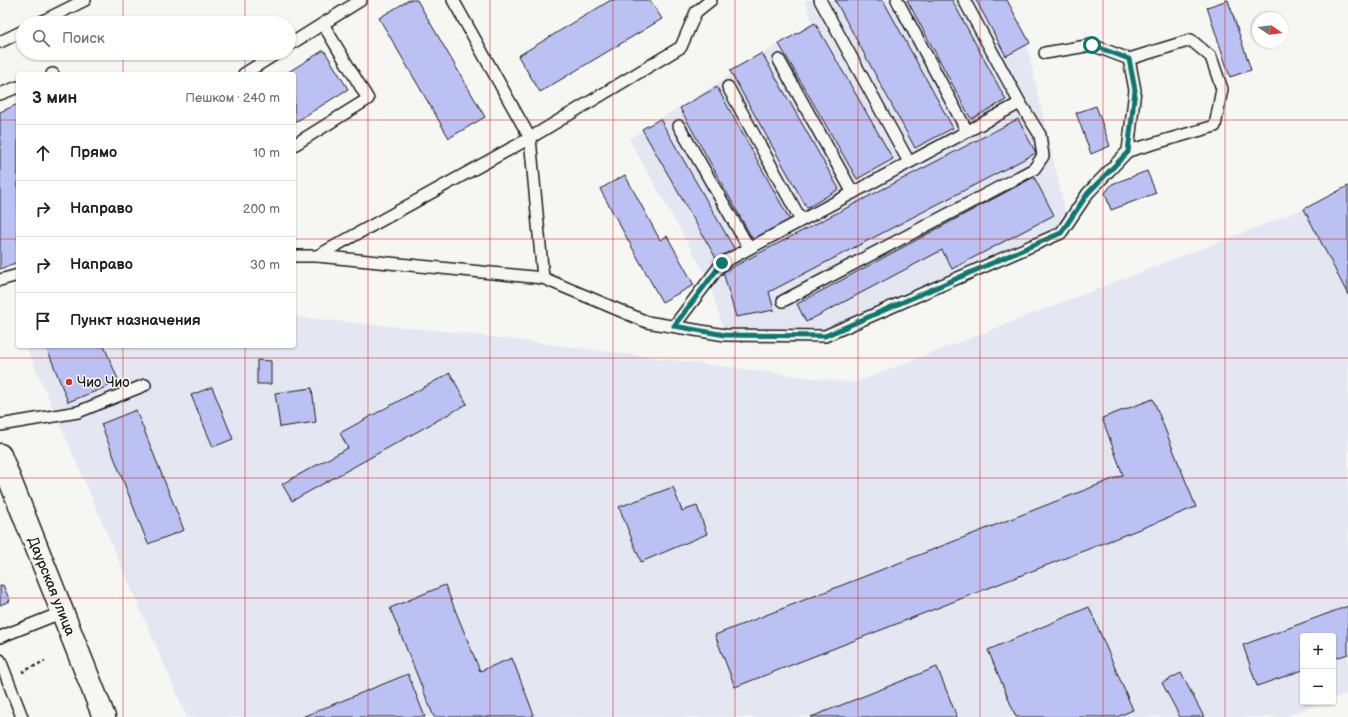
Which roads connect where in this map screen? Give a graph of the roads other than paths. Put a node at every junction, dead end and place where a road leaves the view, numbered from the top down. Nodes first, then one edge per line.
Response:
1 (453, 0) edge
2 (711, 0) edge
3 (820, 0) edge
4 (897, 0) edge
5 (964, 0) edge
6 (82, 1) edge
7 (357, 1) edge
8 (53, 16) edge
9 (323, 24) junction
10 (16, 34) edge
11 (296, 41) edge
12 (0, 42) edge
13 (1046, 53) dead end
14 (1129, 59) junction
15 (266, 60) edge
16 (779, 60) dead end
17 (247, 72) edge
18 (728, 86) dead end
19 (16, 88) edge
20 (0, 94) edge
21 (1020, 103) junction
22 (679, 126) dead end
23 (967, 131) junction
24 (530, 138) junction
25 (296, 144) edge
26 (1128, 152) junction
27 (909, 162) junction
28 (853, 193) junction
29 (801, 220) junction
30 (749, 248) junction
31 (296, 256) edge
32 (317, 256) junction
33 (16, 276) edge
34 (543, 278) junction
35 (0, 280) edge
36 (783, 301) dead end
37 (674, 326) junction
38 (145, 385) dead end
39 (0, 425) edge
40 (0, 455) edge
41 (63, 612) junction
42 (0, 637) edge
43 (0, 660) edge
44 (22, 717) edge
45 (104, 717) edge

1 - 24 lane
2 - 24 lane
3 - 27 lane
4 - 23 lane
5 - 21 lane
6 - 8 lane
7 - 9 lane
9 - 11 lane
9 - 25 lane
10 - 12 lane
13 - 14 lane
14 - 26 lane
14 - 26 lane
15 - 17 lane
16 - 28 lane
18 - 29 lane
19 - 20 lane
21 - 23 lane
21 - 36 lane
22 - 30 lane
23 - 27 lane
24 - 32 lane
24 - 34 lane
26 - 37 lane
27 - 28 lane
28 - 29 lane
29 - 30 lane
30 - 37 lane
31 - 32 lane
32 - 34 lane
33 - 35 lane
34 - 37 lane
38 - 39 lane
40 - 41 street, Даурская улица
41 - 42 lane
41 - 45 street, Даурская улица
43 - 44 lane

